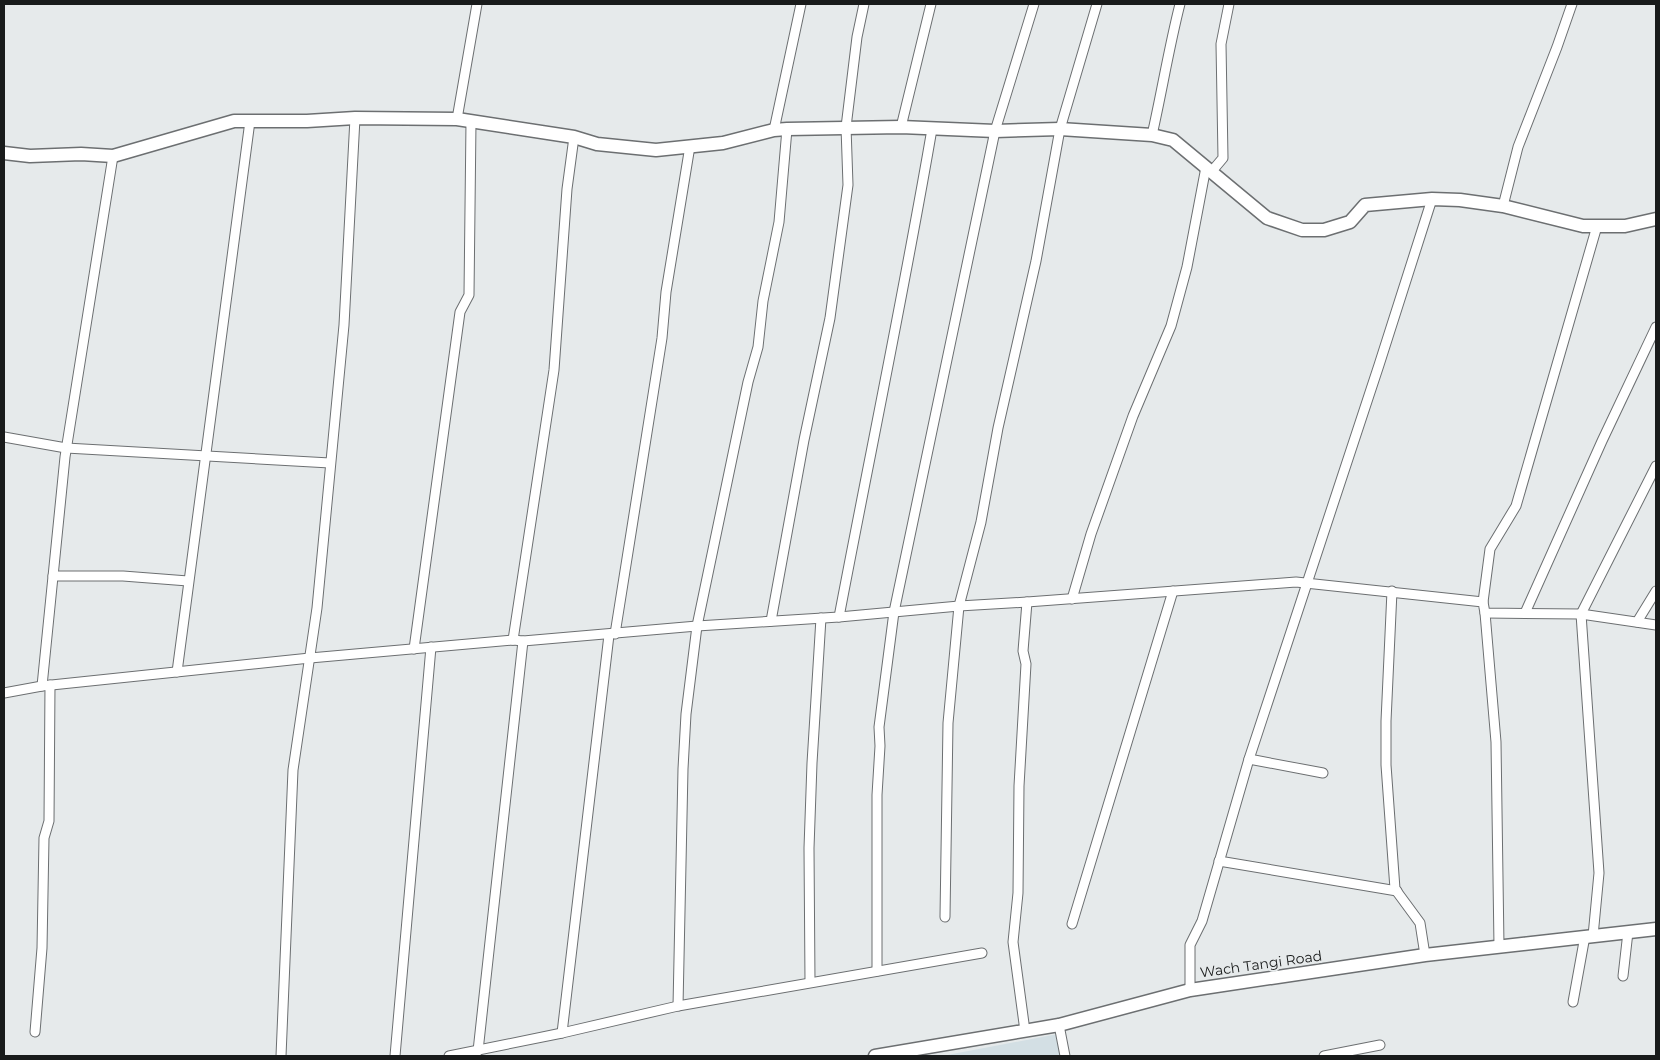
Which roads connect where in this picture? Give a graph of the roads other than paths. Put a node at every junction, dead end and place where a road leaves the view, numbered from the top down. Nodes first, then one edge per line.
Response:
1 (476, 4) edge
2 (801, 4) edge
3 (864, 4) edge
4 (931, 4) edge
5 (1034, 4) edge
6 (1097, 4) edge
7 (1180, 4) edge
8 (1229, 4) edge
9 (1572, 4) edge
10 (355, 118) junction
11 (457, 119) junction
12 (250, 121) junction
13 (471, 122) junction
14 (901, 127) junction
15 (846, 128) junction
16 (787, 129) junction
17 (932, 129) junction
18 (1060, 129) junction
19 (774, 130) junction
20 (995, 131) junction
21 (1152, 135) junction
22 (574, 137) junction
23 (690, 146) junction
24 (4, 153) edge
25 (113, 156) junction
26 (1209, 169) junction
27 (1432, 199) junction
28 (1502, 206) junction
29 (1656, 219) edge
30 (1597, 226) junction
31 (1656, 327) edge
32 (4, 437) edge
33 (66, 448) junction
34 (205, 456) junction
35 (330, 463) junction
36 (1656, 466) edge
37 (53, 576) junction
38 (188, 581) junction
39 (1307, 583) junction
40 (1173, 591) junction
41 (1392, 591) junction
42 (1656, 591) edge
43 (1072, 599) junction
44 (1027, 602) junction
45 (1483, 602) junction
46 (959, 606) junction
47 (894, 612) junction
48 (1485, 613) junction
49 (1525, 613) junction
50 (1581, 614) junction
51 (839, 617) junction
52 (821, 618) junction
53 (771, 621) junction
54 (1637, 622) junction
55 (1656, 624) edge
56 (697, 626) junction
57 (612, 634) junction
58 (513, 640) junction
59 (523, 641) junction
60 (430, 647) junction
61 (414, 649) junction
62 (310, 658) junction
63 (177, 672) junction
64 (46, 686) junction
65 (4, 693) edge
66 (1249, 759) junction
67 (1323, 773) dead end
68 (1219, 862) junction
69 (1397, 891) junction
70 (945, 918) dead end
71 (1072, 924) dead end
72 (1656, 929) edge
73 (1628, 932) junction
74 (1589, 936) junction
75 (1499, 946) junction
76 (982, 953) dead end
77 (1425, 955) junction
78 (877, 971) junction
79 (1623, 976) dead end
80 (810, 982) junction
81 (1190, 990) junction
82 (1573, 1002) dead end
83 (678, 1006) junction
84 (1059, 1025) junction
85 (1025, 1031) junction
86 (35, 1032) dead end
87 (562, 1034) junction
88 (1380, 1045) dead end
89 (478, 1051) junction
90 (494, 1052) edge
91 (281, 1056) edge
92 (394, 1056) edge
93 (449, 1056) edge
94 (875, 1056) edge
95 (1065, 1056) edge
96 (1324, 1056) edge

1 - 11 street
2 - 19 street
3 - 15 street
4 - 14 street
5 - 20 street
6 - 18 street
7 - 21 street
8 - 26 street
9 - 28 street
10 - 11 street
10 - 12 street
10 - 35 street
11 - 13 street
12 - 25 street
12 - 34 street
13 - 22 street
13 - 61 street
14 - 15 street
14 - 17 street
15 - 16 street
15 - 53 street
16 - 19 street
16 - 56 street
17 - 20 street
17 - 51 street
18 - 20 street
18 - 21 street
18 - 46 street
19 - 23 street
20 - 47 street
21 - 26 street
22 - 23 street
22 - 58 street
23 - 57 street
24 - 25 street
25 - 33 street
26 - 27 street
26 - 43 street
27 - 28 street
27 - 39 street
28 - 30 street
29 - 30 street
30 - 45 street
31 - 49 street
32 - 33 street
33 - 34 street
33 - 37 street
34 - 35 street
34 - 38 street
35 - 62 street
36 - 50 street
37 - 38 street
37 - 64 street
38 - 63 street
39 - 40 street
39 - 41 street
39 - 66 street
40 - 43 street
40 - 71 street
41 - 45 street
41 - 69 street
42 - 54 street
43 - 44 street
44 - 46 street
44 - 85 street
45 - 48 street
46 - 47 street
46 - 70 street
47 - 51 street
47 - 78 street
48 - 49 street
48 - 75 street
49 - 50 street
50 - 54 street
50 - 74 street
51 - 52 street
52 - 53 street
52 - 80 street
53 - 56 street
54 - 55 street
56 - 57 street
56 - 83 street
57 - 59 street
57 - 87 street
58 - 59 street
58 - 60 street
59 - 89 street
60 - 61 street
60 - 92 street
61 - 62 street
62 - 63 street
62 - 91 street
63 - 64 street
64 - 65 street
64 - 86 street
66 - 67 street
66 - 68 street
68 - 69 street
68 - 81 street
69 - 77 street
72 - 73 street, Wach Tangi Road
73 - 74 street, Wach Tangi Road
73 - 79 street
74 - 75 street, Wach Tangi Road
74 - 82 street
75 - 77 street, Wach Tangi Road
76 - 78 street
77 - 81 street, Wach Tangi Road
78 - 80 street
80 - 83 street
81 - 84 street, Wach Tangi Road
83 - 87 street
84 - 85 street, Wach Tangi Road
84 - 95 street
85 - 94 street, Wach Tangi Road
87 - 90 street
88 - 96 street
89 - 90 street
89 - 93 street

